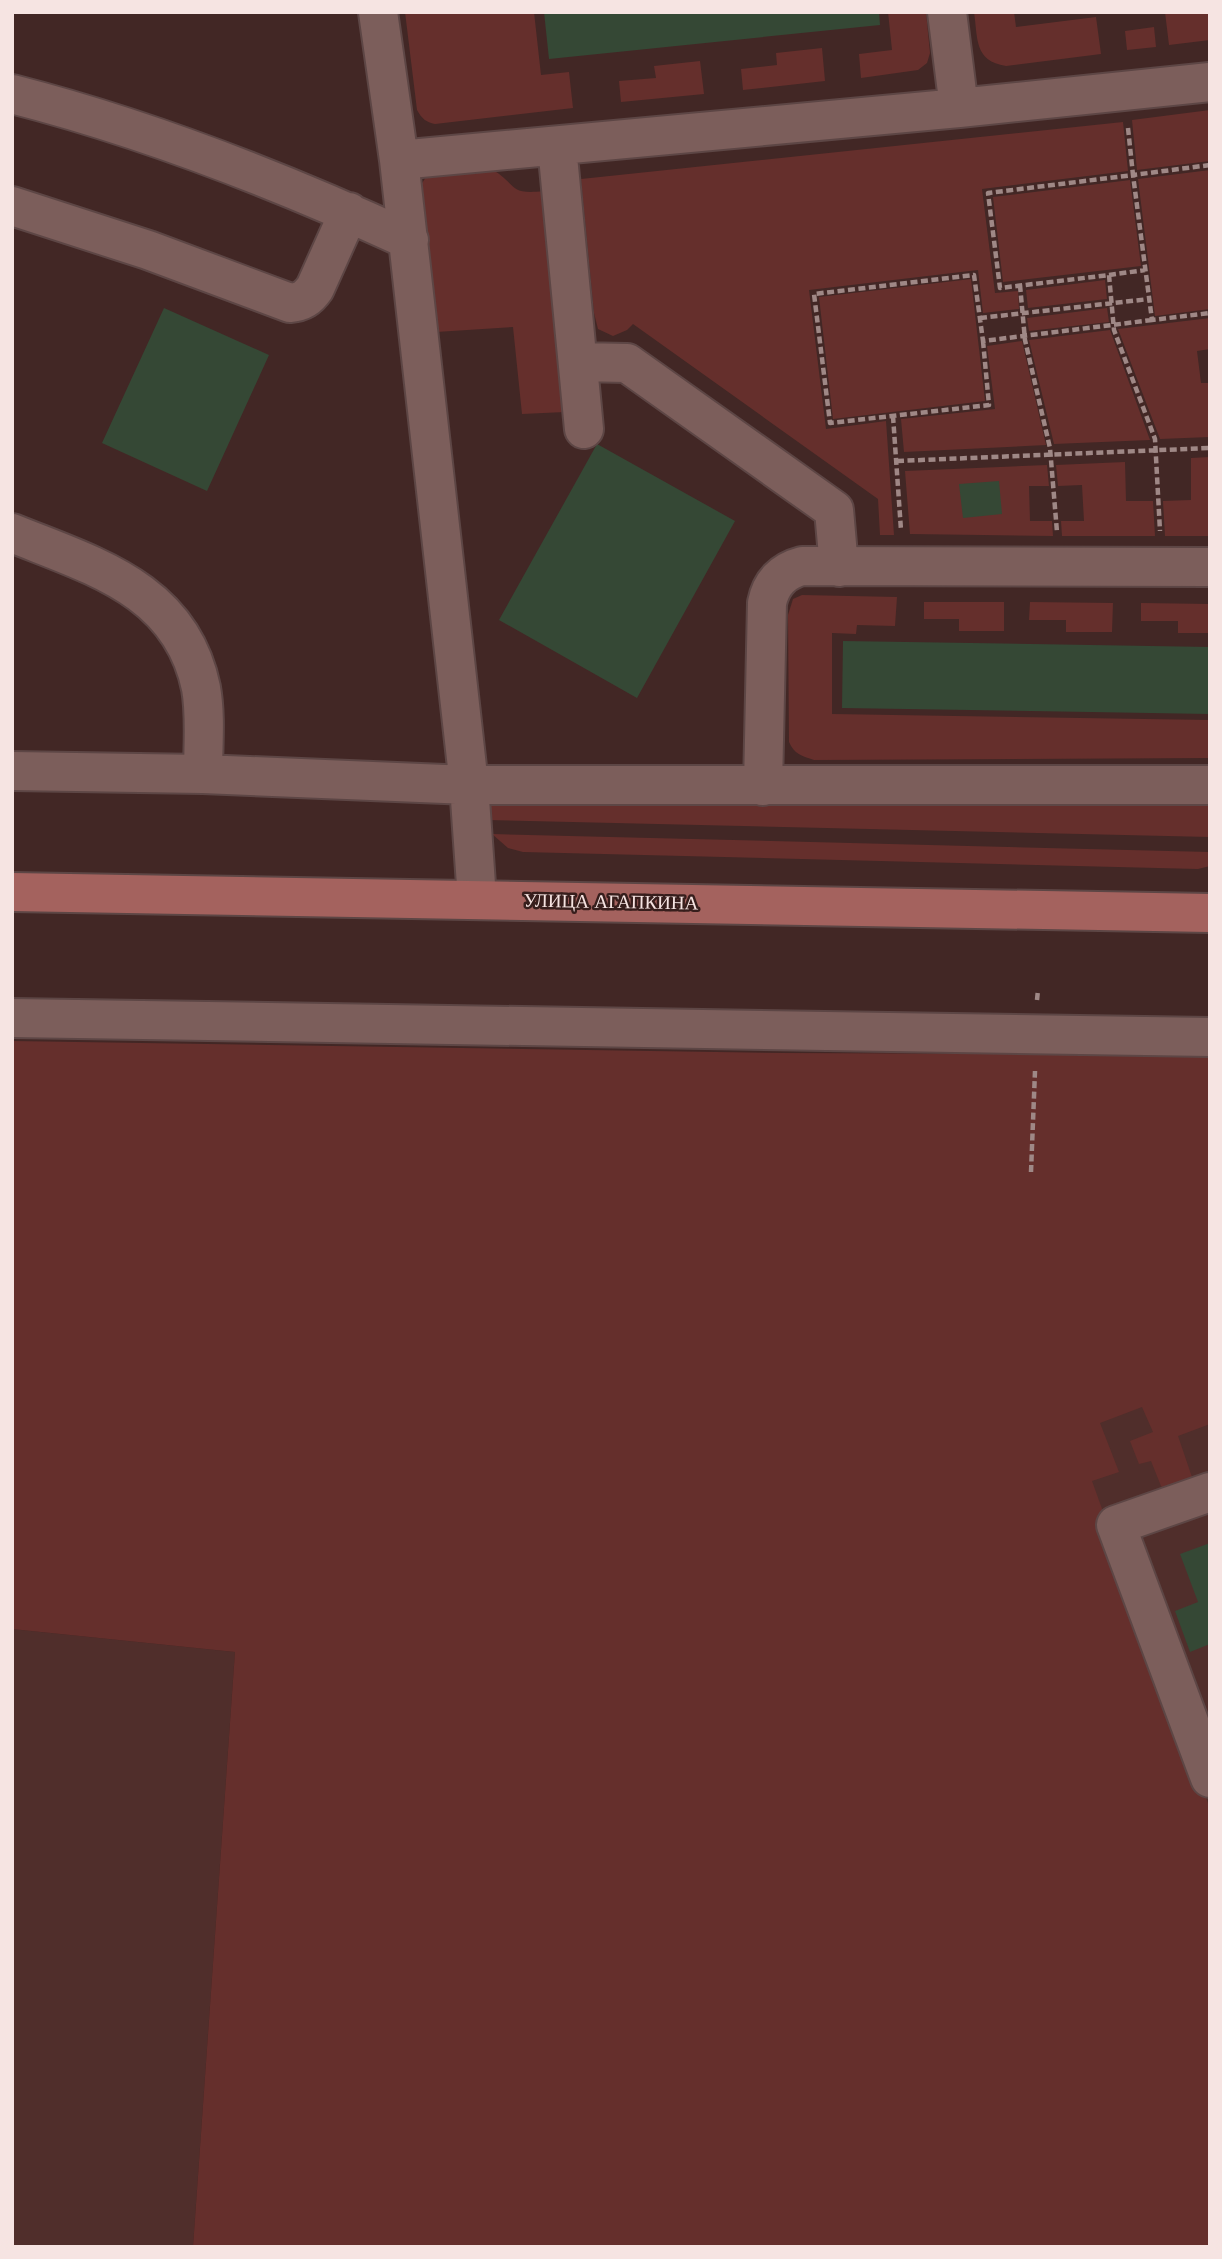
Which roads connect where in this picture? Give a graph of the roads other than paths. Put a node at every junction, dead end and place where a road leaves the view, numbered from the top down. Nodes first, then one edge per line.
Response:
1 (378, 12) edge
2 (947, 12) edge
3 (1210, 82) edge
4 (12, 94) edge
5 (959, 108) junction
6 (557, 146) junction
7 (399, 160) junction
8 (12, 206) edge
9 (349, 212) junction
10 (409, 240) junction
11 (578, 362) junction
12 (584, 429) dead end
13 (12, 533) edge
14 (839, 567) junction
15 (1210, 567) edge
16 (12, 771) edge
17 (203, 774) junction
18 (469, 785) junction
19 (1210, 785) edge
20 (763, 786) junction
21 (12, 892) edge
22 (477, 899) junction
23 (1210, 913) edge
24 (12, 1018) edge
25 (1210, 1037) edge
26 (1210, 1492) edge
27 (1210, 1778) edge

1 - 7 street
2 - 5 street
3 - 5 street
4 - 9 street
5 - 6 street
6 - 7 street
6 - 11 street
7 - 10 street
8 - 9 street
9 - 10 street
10 - 18 street
11 - 12 street
11 - 14 street
13 - 17 street
14 - 15 street
14 - 20 street
16 - 17 street
17 - 18 street
18 - 20 street
18 - 22 street
19 - 20 street
21 - 22 main road, УЛИЦА АГАПКИНА
22 - 23 main road, УЛИЦА АГАПКИНА
24 - 25 street
26 - 27 street

